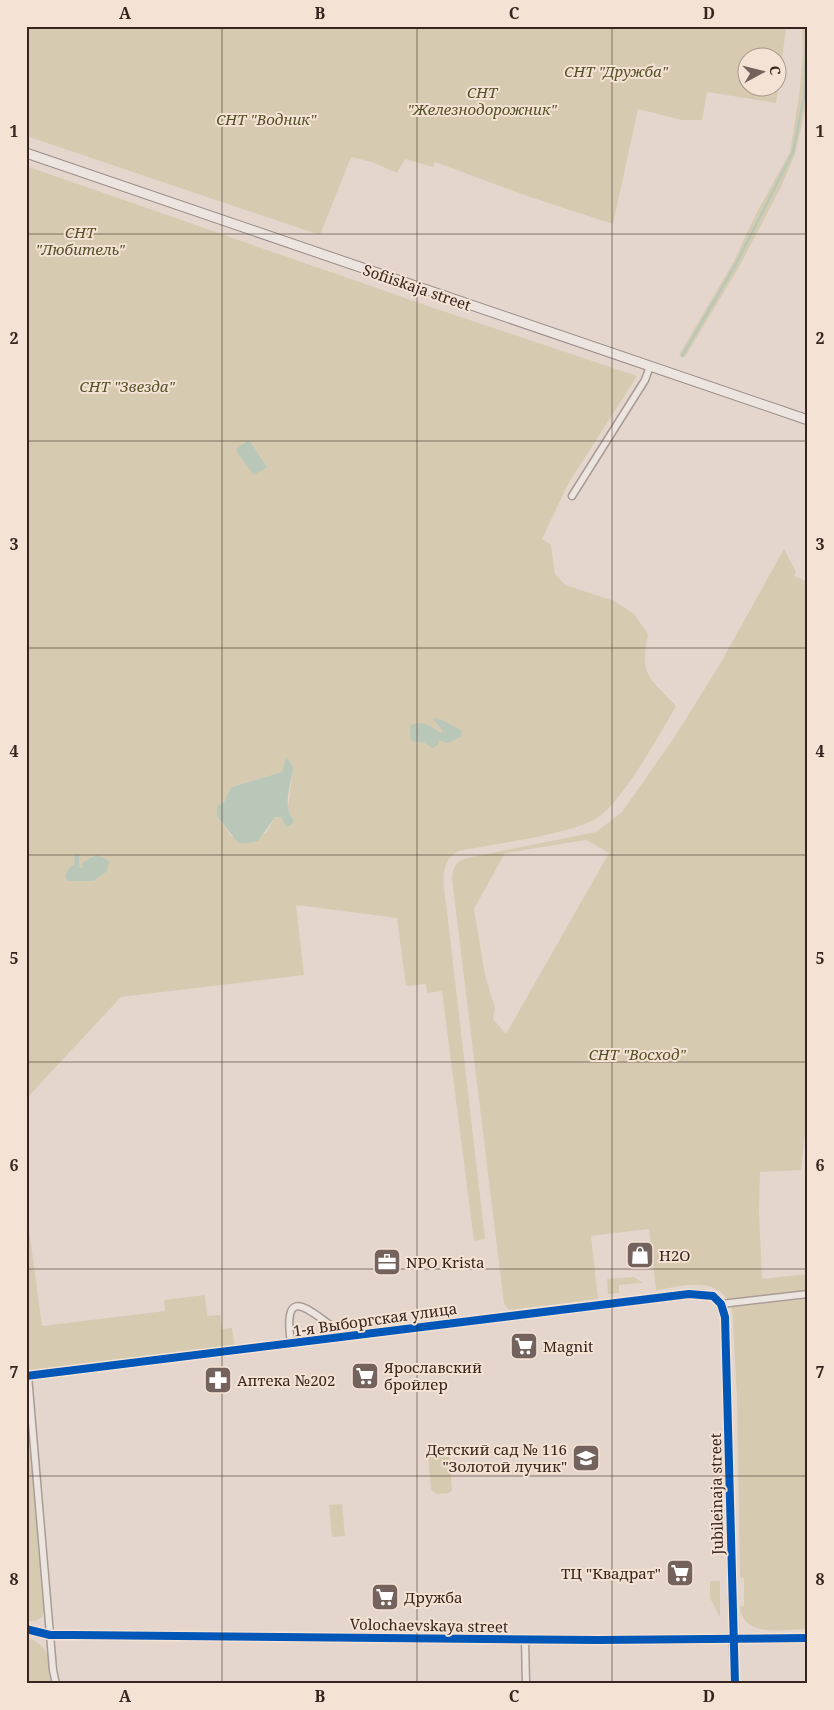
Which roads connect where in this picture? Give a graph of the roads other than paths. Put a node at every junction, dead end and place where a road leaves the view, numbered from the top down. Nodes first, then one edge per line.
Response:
1 (26, 153) edge
2 (650, 366) junction
3 (808, 420) edge
4 (572, 496) dead end
5 (808, 1294) edge
6 (721, 1304) junction
7 (356, 1335) junction
8 (291, 1344) junction
9 (27, 1376) edge
10 (26, 1629) edge
11 (50, 1635) junction
12 (808, 1638) edge
13 (525, 1639) junction
14 (733, 1639) junction
15 (56, 1684) edge
16 (526, 1684) edge
17 (735, 1684) edge

1 - 2 main road, Sofiiskaja street
2 - 3 main road, Sofiiskaja street
2 - 4 street
5 - 6 street
6 - 7 street, 1-я Выборгская улица
6 - 14 street, Jubileinaja street
7 - 8 street, 1-я Выборгская улица
7 - 8 street
8 - 9 street, 1-я Выборгская улица
9 - 11 street
10 - 11 street, Volochaevskaya street
11 - 13 street, Volochaevskaya street
11 - 15 street
12 - 14 street, Volochaevskaya street
13 - 14 street, Volochaevskaya street
13 - 16 street
14 - 17 street, Jubileinaja street

